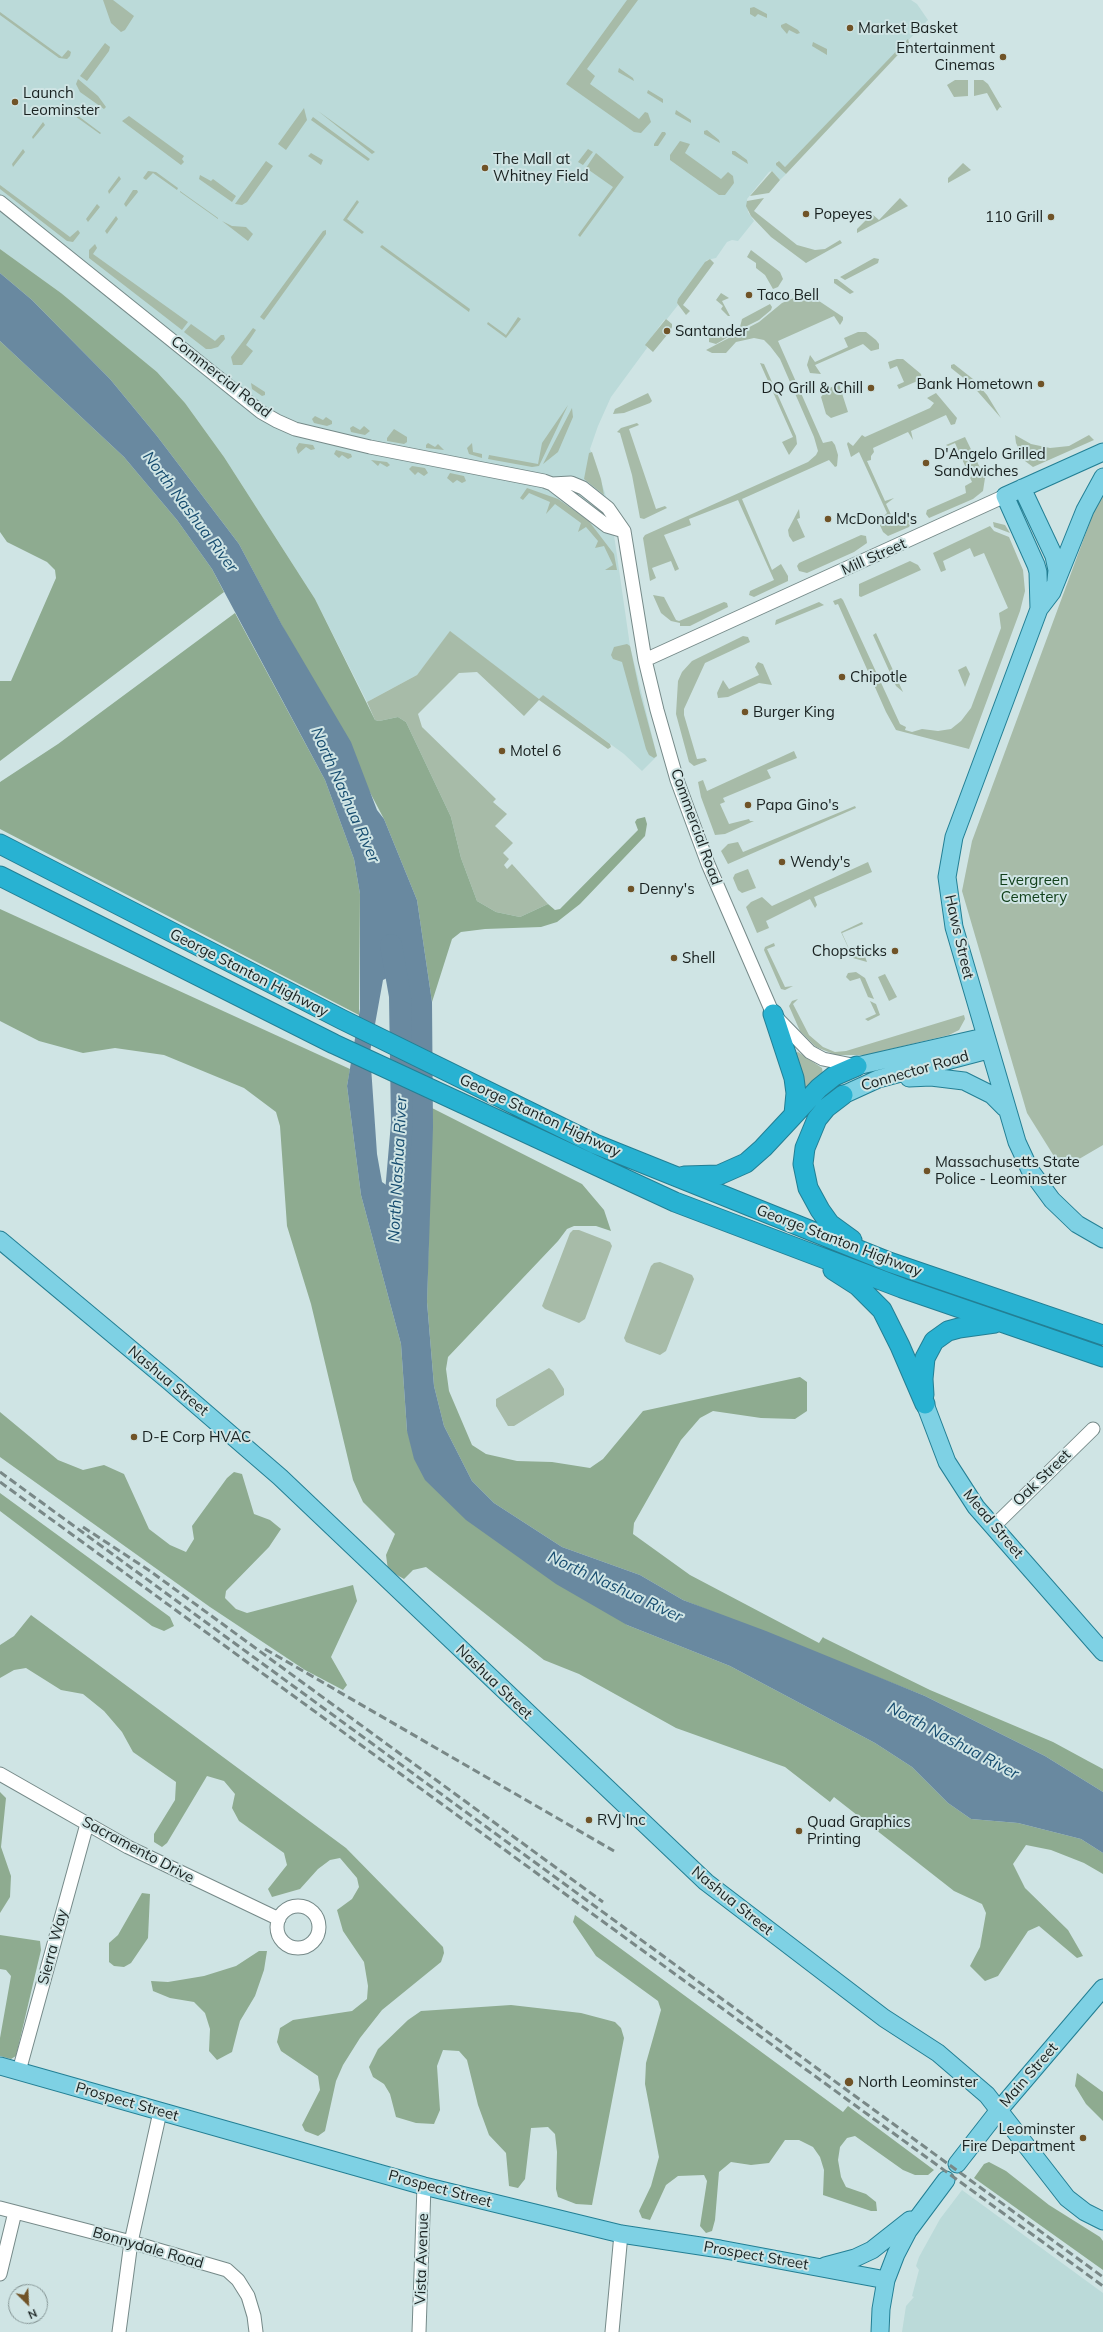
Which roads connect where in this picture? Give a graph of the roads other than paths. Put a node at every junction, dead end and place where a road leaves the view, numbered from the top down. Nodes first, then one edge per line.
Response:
1 (0, 202) edge
2 (1103, 452) edge
3 (1103, 477) edge
4 (1022, 488) junction
5 (1005, 496) junction
6 (1055, 584) junction
7 (1039, 609) junction
8 (646, 660) junction
9 (0, 844) edge
10 (0, 876) edge
11 (773, 1014) junction
12 (986, 1043) junction
13 (857, 1066) junction
14 (878, 1079) junction
15 (843, 1095) joint
16 (1006, 1109) junction
17 (794, 1114) junction
18 (668, 1174) junction
19 (1103, 1239) edge
20 (0, 1240) edge
21 (806, 1252) junction
22 (889, 1262) junction
23 (1004, 1323) junction
24 (1103, 1335) edge
25 (1103, 1357) edge
26 (925, 1404) junction
27 (1093, 1430) dead end
28 (992, 1527) junction
29 (1085, 1629) junction
30 (1103, 1639) edge
31 (1103, 1652) edge
32 (0, 1774) edge
33 (87, 1824) junction
34 (279, 1919) dead end
35 (1103, 1988) edge
36 (0, 2066) edge
37 (19, 2071) junction
38 (999, 2110) junction
39 (160, 2112) junction
40 (957, 2164) dead end
41 (946, 2180) dead end
42 (424, 2186) junction
43 (926, 2205) junction
44 (0, 2208) edge
45 (15, 2212) junction
46 (1103, 2221) edge
47 (621, 2234) junction
48 (131, 2242) junction
49 (821, 2268) junction
50 (0, 2274) edge
51 (886, 2280) junction
52 (119, 2332) edge
53 (256, 2332) edge
54 (419, 2332) edge
55 (612, 2332) edge
56 (880, 2332) edge

1 - 8 street, Commercial Road
2 - 4 main road, Mill Street
3 - 6 main road, Haws Street
4 - 5 main road, Mill Street
4 - 6 main road
5 - 7 main road, Haws Street
5 - 8 street, Mill Street
6 - 7 main road, Haws Street
7 - 12 main road, Haws Street
8 - 11 street, Commercial Road
9 - 18 highway, George Stanton Highway
10 - 21 highway, George Stanton Highway
11 - 13 street, Commercial Road
11 - 17 highway
12 - 13 main road, Connector Road
12 - 14 main road, Connector Road
12 - 16 main road, Haws Street
13 - 17 highway
14 - 15 main road, Connector Road
14 - 16 main road
15 - 22 highway
16 - 19 main road, Haws Street
17 - 18 highway
18 - 22 highway, George Stanton Highway
20 - 38 main road, Nashua Street
21 - 23 highway, George Stanton Highway
21 - 26 highway
22 - 24 highway, George Stanton Highway
23 - 25 highway, George Stanton Highway
23 - 26 highway
26 - 28 main road, Mead Street
27 - 28 street, Oak Street
28 - 29 main road, Mead Street
29 - 30 main road, Mead Street
29 - 31 main road, Mead Street
32 - 33 street, Sacramento Drive
33 - 34 street, Sacramento Drive
33 - 37 street, Sierra Way
35 - 38 main road, Main Street
36 - 37 main road, Prospect Street
37 - 39 main road, Prospect Street
38 - 40 main road, Main Street
38 - 46 main road, Nashua Street
39 - 42 main road, Prospect Street
39 - 48 street
41 - 43 main road
42 - 47 main road, Prospect Street
42 - 54 street, Vista Avenue
43 - 49 main road
43 - 51 main road
44 - 45 street, Bonnydale Road
45 - 48 street, Bonnydale Road
45 - 50 street
47 - 49 main road, Prospect Street
47 - 55 street
48 - 52 street
48 - 53 street, Bonnydale Road
49 - 51 main road, Prospect Street
51 - 56 main road

